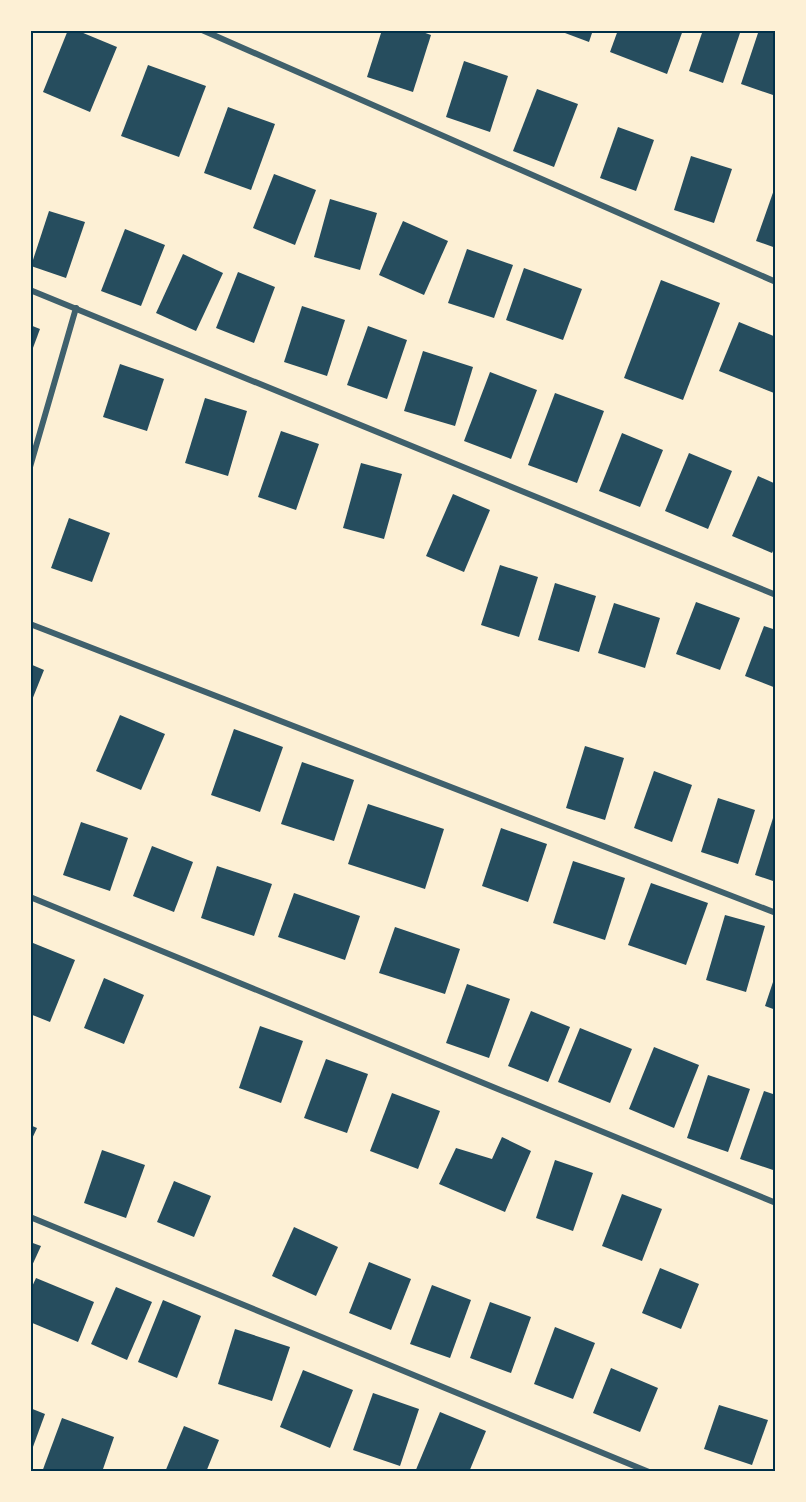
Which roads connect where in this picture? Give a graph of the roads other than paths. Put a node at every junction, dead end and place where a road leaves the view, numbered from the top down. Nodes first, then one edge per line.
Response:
1 (202, 30) edge
2 (776, 282) edge
3 (30, 290) edge
4 (76, 308) junction
5 (30, 467) edge
6 (776, 595) edge
7 (30, 624) edge
8 (30, 897) edge
9 (776, 913) edge
10 (776, 1203) edge
11 (30, 1217) edge
12 (649, 1472) edge

1 - 2 street
3 - 4 street
4 - 5 street
4 - 6 street
7 - 9 street
8 - 10 street
11 - 12 street

